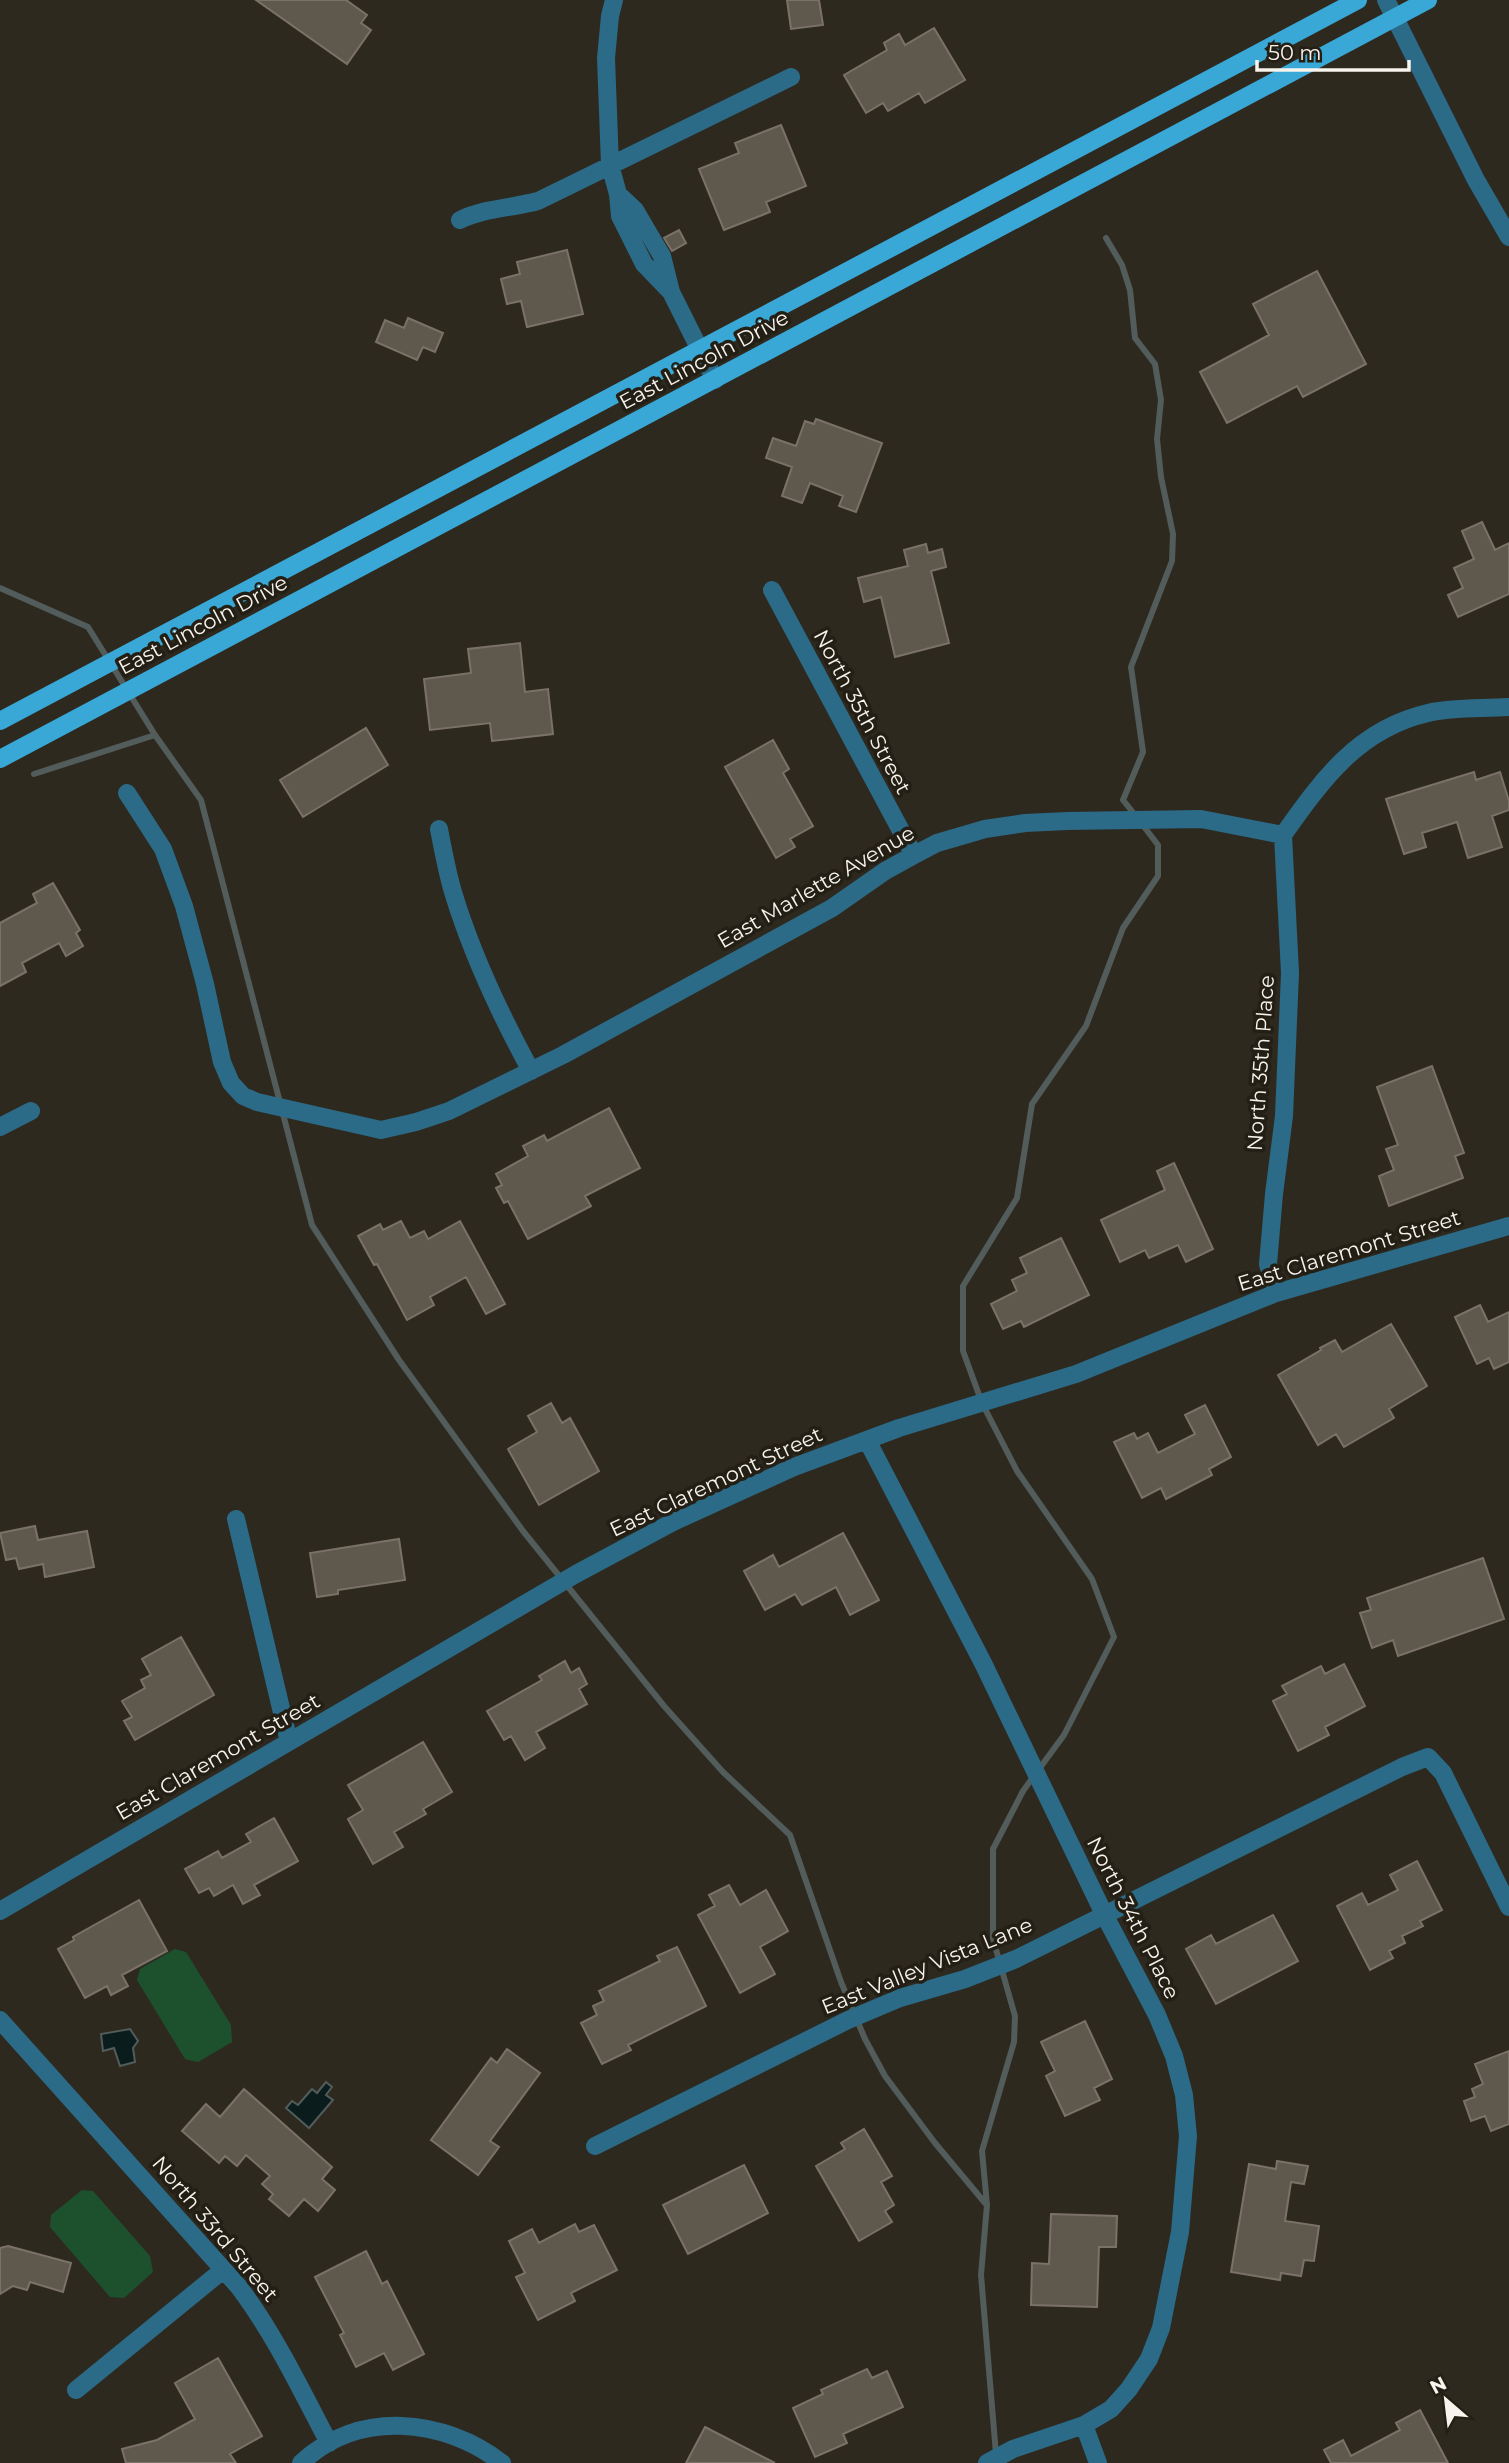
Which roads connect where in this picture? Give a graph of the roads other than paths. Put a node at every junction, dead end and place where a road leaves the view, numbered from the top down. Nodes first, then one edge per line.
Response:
1 (614, 0) edge
2 (1358, 0) edge
3 (1386, 0) edge
4 (1428, 0) edge
5 (1395, 18) junction
6 (791, 77) dead end
7 (610, 165) junction
8 (460, 220) dead end
9 (1509, 237) edge
10 (699, 349) junction
11 (715, 380) junction
12 (772, 590) dead end
13 (61, 689) junction
14 (1509, 707) edge
15 (76, 718) junction
16 (0, 721) edge
17 (0, 759) edge
18 (127, 793) dead end
19 (439, 829) dead end
20 (1283, 835) junction
21 (914, 855) junction
22 (531, 1071) junction
23 (31, 1111) dead end
24 (0, 1127) edge
25 (1509, 1226) edge
26 (1276, 1293) junction
27 (867, 1440) junction
28 (236, 1519) dead end
29 (289, 1742) junction
30 (1509, 1907) edge
31 (0, 1912) edge
32 (1104, 1914) junction
33 (0, 2020) edge
34 (595, 2146) dead end
35 (223, 2270) junction
36 (76, 2390) dead end
37 (1084, 2425) junction
38 (330, 2443) junction
39 (301, 2463) edge
40 (502, 2463) edge
41 (987, 2463) edge
42 (1098, 2463) edge

1 - 7 street
2 - 10 main road, East Lincoln Drive
3 - 5 street
4 - 5 main road, East Lincoln Drive
5 - 9 street
5 - 11 main road, East Lincoln Drive
6 - 7 street
7 - 8 street
7 - 10 street
10 - 11 street
10 - 13 main road, East Lincoln Drive
11 - 15 main road, East Lincoln Drive
12 - 21 street, North 35th Street
13 - 15 main road
13 - 16 main road, East Lincoln Drive
14 - 20 street
15 - 17 main road, East Lincoln Drive
18 - 22 street, East Marlette Avenue
19 - 22 street
20 - 21 street, East Marlette Avenue
20 - 26 street, North 35th Place
21 - 22 street, East Marlette Avenue
23 - 24 street
25 - 26 street, East Claremont Street
26 - 27 street, East Claremont Street
27 - 29 street, East Claremont Street
27 - 32 street, North 34th Place
28 - 29 street
29 - 31 street, East Claremont Street
30 - 32 street, East Valley Vista Lane
32 - 34 street, East Valley Vista Lane
32 - 37 street, North 34th Place
33 - 35 street, North 33rd Street
35 - 36 street
35 - 38 street, North 33rd Street
37 - 41 street, North 34th Place
37 - 42 street
38 - 39 street
38 - 40 street

